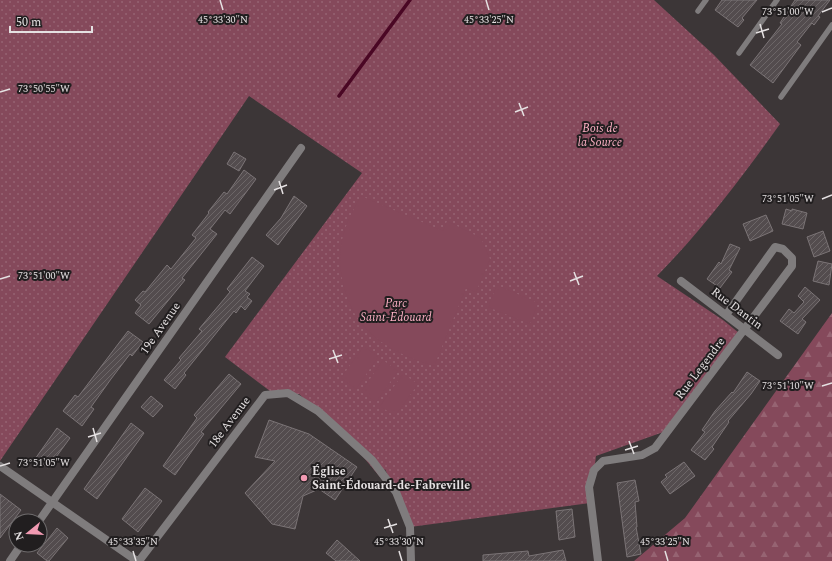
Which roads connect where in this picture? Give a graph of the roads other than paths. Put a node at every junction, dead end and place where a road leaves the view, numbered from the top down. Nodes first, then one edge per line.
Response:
1 (706, 0) edge
2 (777, 0) edge
3 (698, 11) dead end
4 (832, 25) edge
5 (739, 53) dead end
6 (781, 97) dead end
7 (301, 148) dead end
8 (681, 281) dead end
9 (726, 316) junction
10 (744, 329) junction
11 (778, 355) dead end
12 (0, 466) edge
13 (52, 502) junction
14 (44, 513) edge
15 (138, 561) edge
16 (411, 561) edge
17 (598, 561) edge

1 - 3 lane
2 - 5 lane
4 - 6 lane
7 - 13 street, 19e Avenue
8 - 9 street, Rue Dantin
9 - 10 street, Rue Dantin
9 - 10 street, Rue Legendre
10 - 11 street, Rue Dantin
10 - 17 street, Rue Legendre
12 - 13 street
13 - 14 street, 19e Avenue
13 - 15 street
15 - 16 street, 18e Avenue

